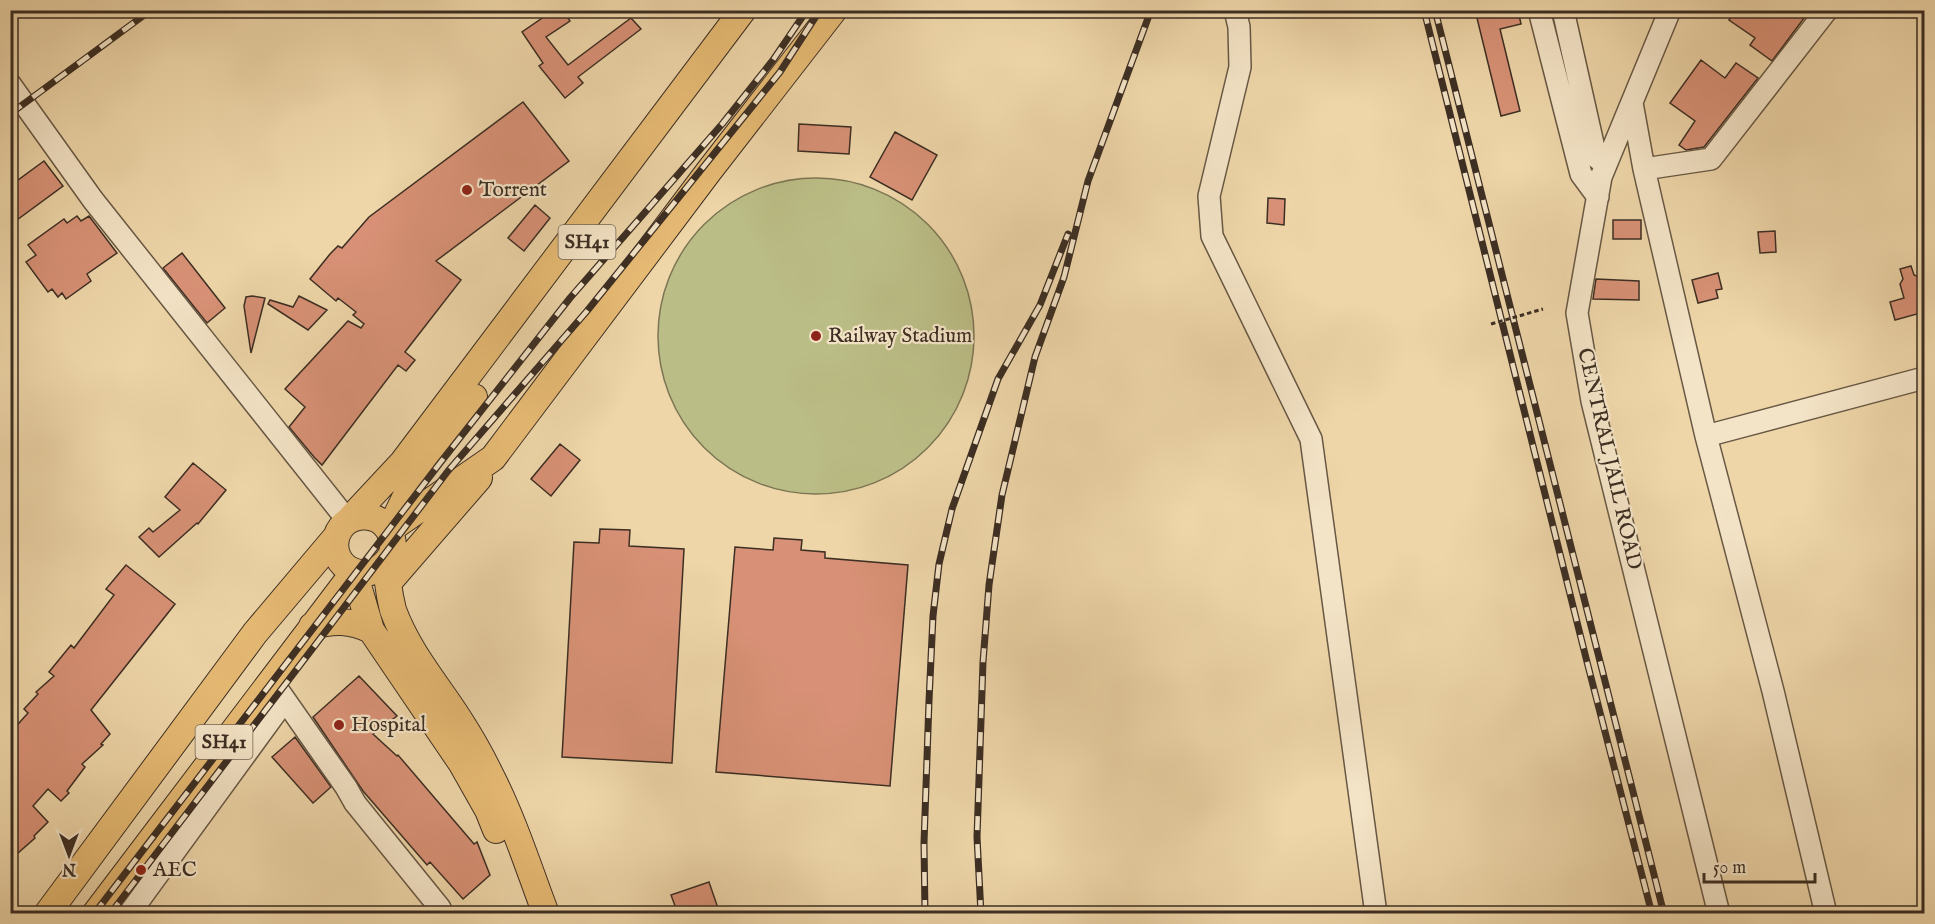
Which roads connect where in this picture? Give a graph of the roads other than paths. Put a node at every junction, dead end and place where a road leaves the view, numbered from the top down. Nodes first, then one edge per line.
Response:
1 (743, 10) edge
2 (759, 10) edge
3 (834, 10) edge
4 (1235, 10) edge
5 (1539, 10) edge
6 (1563, 10) edge
7 (1670, 10) edge
8 (1827, 10) edge
9 (10, 84) edge
10 (1632, 103) junction
11 (1606, 165) junction
12 (1644, 169) junction
13 (1598, 197) junction
14 (1924, 378) edge
15 (1706, 436) junction
16 (493, 458) junction
17 (409, 469) junction
18 (342, 529) junction
19 (390, 542) junction
20 (354, 572) junction
21 (388, 583) junction
22 (312, 626) junction
23 (371, 630) junction
24 (271, 680) junction
25 (285, 700) junction
26 (440, 908) dead end
27 (140, 909) edge
28 (46, 914) edge
29 (95, 914) edge
30 (530, 914) edge
31 (546, 914) edge
32 (1377, 914) edge
33 (1719, 914) edge
34 (1826, 914) edge

1 - 17 main road, SH41
2 - 17 main road, SH41
3 - 16 main road
4 - 32 street
5 - 13 street
6 - 11 street
7 - 10 street, CENTRAL JAIL ROAD
8 - 12 street
9 - 18 street
10 - 11 street, CENTRAL JAIL ROAD
10 - 12 street
11 - 13 street, CENTRAL JAIL ROAD
12 - 15 street
13 - 33 street, CENTRAL JAIL ROAD
14 - 15 street
15 - 34 street
16 - 19 main road
16 - 21 main road
17 - 18 main road
17 - 19 main road
18 - 19 main road
18 - 20 main road
18 - 28 main road, SH41
19 - 20 main road
19 - 21 main road
20 - 22 main road, SH41
20 - 23 main road
21 - 31 main road
22 - 23 main road
22 - 24 main road, SH41
23 - 30 main road
24 - 25 street
24 - 29 main road, SH41
25 - 26 street
25 - 27 street

